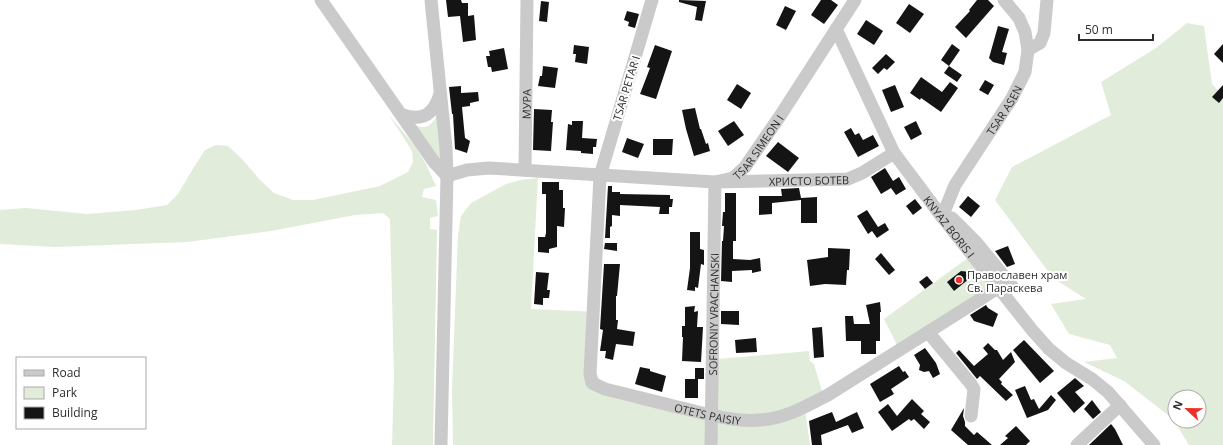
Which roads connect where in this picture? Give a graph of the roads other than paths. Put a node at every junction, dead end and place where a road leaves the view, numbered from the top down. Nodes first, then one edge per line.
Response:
1 (321, 0) edge
2 (431, 0) edge
3 (527, 0) edge
4 (652, 0) edge
5 (855, 0) edge
6 (1004, 0) edge
7 (1047, 0) edge
8 (836, 28) junction
9 (1028, 50) junction
10 (441, 92) junction
11 (403, 115) junction
12 (894, 152) junction
13 (525, 170) junction
14 (447, 176) junction
15 (600, 176) junction
16 (715, 182) junction
17 (944, 214) junction
18 (1012, 286) dead end
19 (998, 288) junction
20 (928, 332) junction
21 (1120, 405) junction
22 (710, 415) junction
23 (972, 416) dead end
24 (441, 445) edge
25 (710, 445) edge
26 (1077, 445) edge
27 (1154, 445) edge

1 - 11 street
2 - 10 street
3 - 13 street, МУРА
4 - 15 street, TSAR PETAR I
5 - 8 street, TSAR SIMEON I
6 - 9 street, TSAR ASEN
7 - 9 street
8 - 12 street, KNYAZ BORIS I
8 - 16 street, TSAR SIMEON I
9 - 17 street, TSAR ASEN
10 - 11 street
10 - 14 street
11 - 14 street
12 - 16 street, ХРИСТО БОТЕВ
12 - 17 street, KNYAZ BORIS I
13 - 14 street, TSAR SIMEON I
13 - 15 street, TSAR SIMEON I
14 - 24 street
15 - 16 street, TSAR SIMEON I
15 - 22 street, OTETS PAISIY
16 - 22 street, SOFRONIY VRACHANSKI
17 - 18 street
17 - 19 street, KNYAZ BORIS I
19 - 20 street, OTETS PAISIY
19 - 21 street, KNYAZ BORIS I
20 - 22 street, OTETS PAISIY
20 - 23 street
21 - 26 street
21 - 27 street, KNYAZ BORIS I
22 - 25 street, SOFRONIY VRACHANSKI

